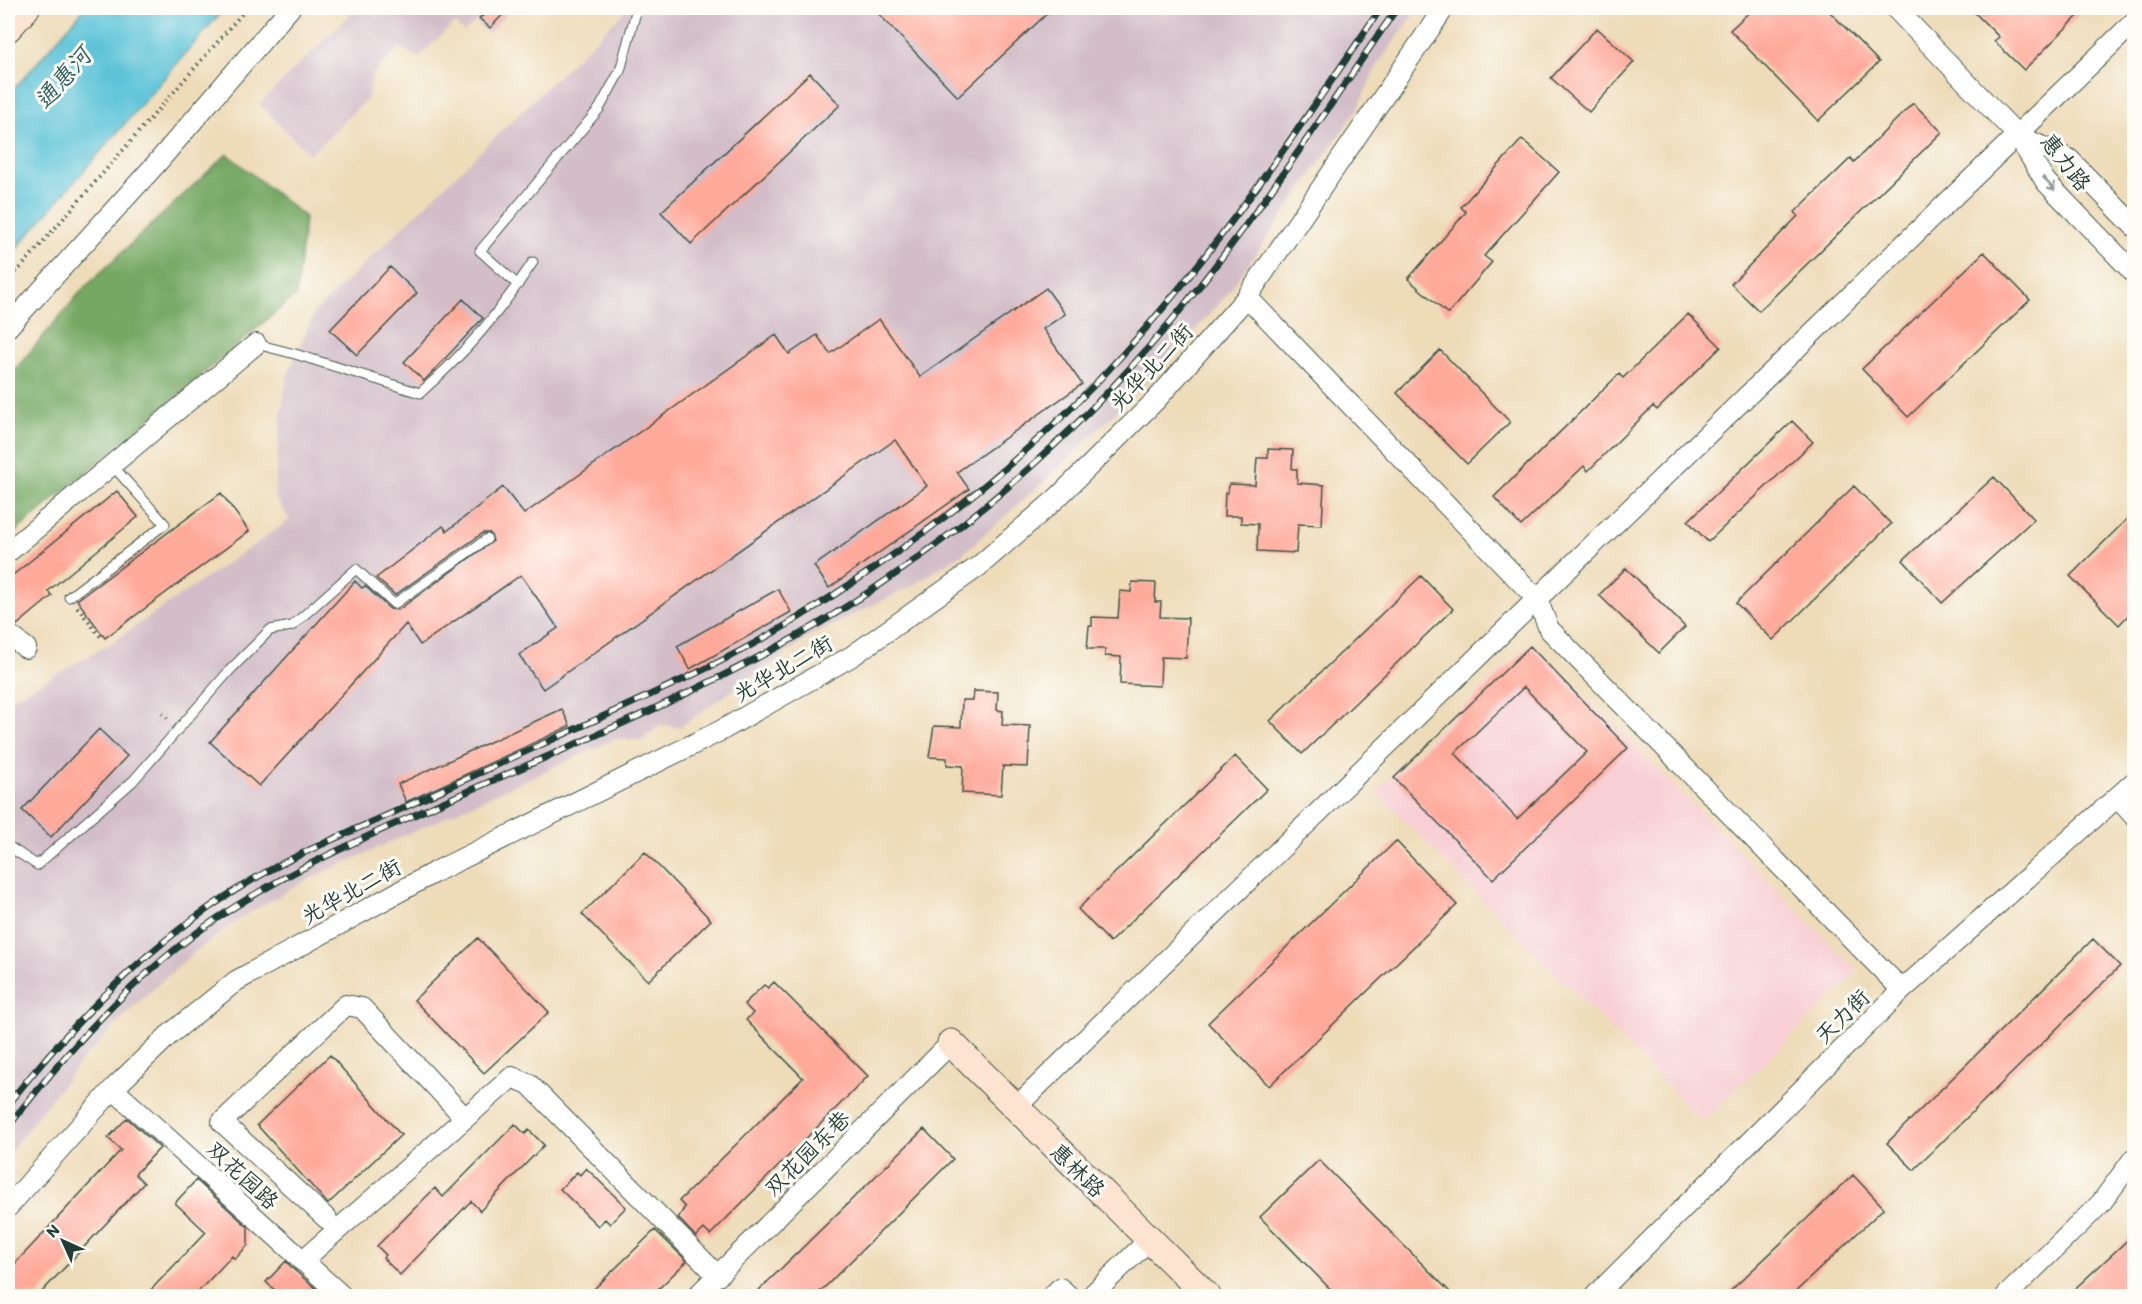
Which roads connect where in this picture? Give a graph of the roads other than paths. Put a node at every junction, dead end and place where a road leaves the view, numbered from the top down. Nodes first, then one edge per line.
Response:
1 (26, 8) edge
2 (290, 8) edge
3 (478, 8) edge
4 (482, 8) edge
5 (637, 8) edge
6 (1444, 8) edge
7 (1894, 8) edge
8 (2134, 22) edge
9 (8, 28) edge
10 (2017, 135) junction
11 (2134, 226) edge
12 (533, 262) dead end
13 (2134, 273) edge
14 (518, 285) junction
15 (1247, 297) junction
16 (8, 327) edge
17 (256, 344) joint
18 (112, 465) junction
19 (487, 539) dead end
20 (8, 552) edge
21 (69, 597) road end
22 (1537, 599) junction
23 (8, 634) edge
24 (26, 648) dead end
25 (2134, 782) edge
26 (2118, 798) junction
27 (2134, 816) edge
28 (8, 846) edge
29 (1902, 990) junction
30 (951, 1043) joint
31 (113, 1089) junction
32 (1015, 1108) junction
33 (465, 1118) junction
34 (2134, 1158) edge
35 (8, 1207) edge
36 (327, 1219) dead end
37 (1149, 1240) junction
38 (302, 1261) junction
39 (718, 1276) junction
40 (342, 1296) edge
41 (697, 1296) edge
42 (1052, 1296) edge
43 (1069, 1296) edge
44 (1091, 1296) edge
45 (1207, 1296) edge
46 (1595, 1296) edge
47 (2006, 1296) edge

1 - 9 street
2 - 16 street
3 - 4 lane
5 - 14 lane
6 - 15 street, 光华北二街
7 - 10 street
8 - 10 street
10 - 11 street, 惠力路
10 -> 13 street, 惠力路
10 - 22 street
12 - 14 lane
14 - 17 lane
15 - 22 street
15 - 31 street, 光华北二街
17 - 18 street
18 - 20 street
18 - 21 lane
19 - 28 lane
22 - 29 street
22 - 32 street
23 - 24 street
25 - 26 street, 天力街
26 - 27 street
26 - 29 street, 天力街
29 - 46 street, 天力街
30 - 32 street, 惠林路
30 - 39 street, 双花园东巷
31 - 35 street, 光华北二街
31 - 38 street, 双花园路
32 - 37 street, 惠林路
33 - 36 street
33 - 38 street
33 - 39 street
34 - 47 street
37 - 44 street
37 - 45 street, 惠林路
38 - 40 street, 双花园路
39 - 41 street, 双花园东巷
42 - 43 street

